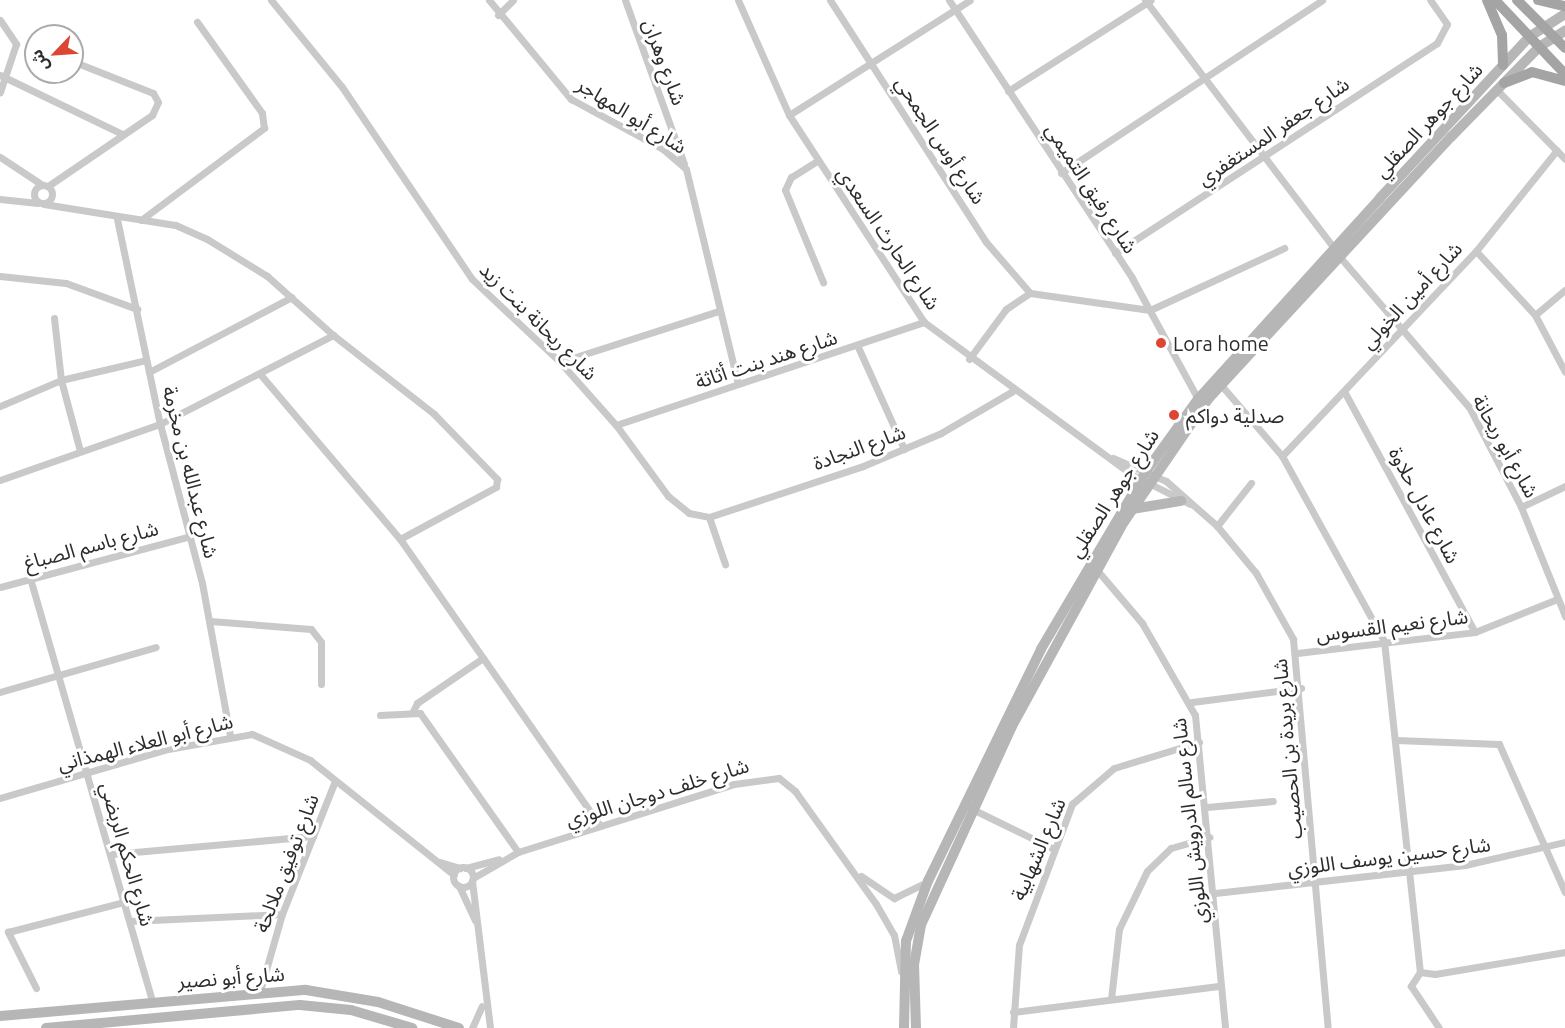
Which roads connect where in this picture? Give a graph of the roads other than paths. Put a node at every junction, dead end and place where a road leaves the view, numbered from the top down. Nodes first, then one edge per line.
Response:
1 (271, 0) edge
2 (489, 0) edge
3 (513, 0) edge
4 (625, 0) edge
5 (738, 0) edge
6 (830, 0) edge
7 (949, 0) edge
8 (970, 0) edge
9 (1322, 0) edge
10 (1430, 0) edge
11 (1487, 0) edge
12 (1495, 0) edge
13 (1517, 0) edge
14 (1538, 0) edge
15 (1148, 1) edge
16 (1565, 6) edge
17 (955, 9) junction
18 (1565, 14) edge
19 (498, 15) junction
20 (0, 20) edge
21 (197, 22) dead end
22 (1544, 26) junction
23 (1565, 31) edge
24 (1529, 37) junction
25 (1555, 37) junction
26 (1539, 48) junction
27 (1565, 48) edge
28 (872, 63) junction
29 (1503, 65) junction
30 (84, 66) edge
31 (1565, 74) edge
32 (3, 77) edge
33 (1206, 78) junction
34 (1565, 81) edge
35 (1500, 87) junction
36 (1008, 91) junction
37 (0, 92) edge
38 (789, 115) junction
39 (122, 134) junction
40 (1557, 150) junction
41 (0, 157) edge
42 (1263, 157) junction
43 (1565, 159) edge
44 (817, 160) junction
45 (686, 169) junction
46 (1061, 173) junction
47 (44, 185) junction
48 (0, 199) edge
49 (41, 203) junction
50 (117, 219) junction
51 (141, 220) junction
52 (1284, 248) dead end
53 (1476, 251) junction
54 (1336, 252) junction
55 (1115, 253) junction
56 (0, 276) edge
57 (824, 282) dead end
58 (1565, 290) edge
59 (1030, 293) junction
60 (292, 297) junction
61 (137, 309) junction
62 (1150, 310) junction
63 (719, 311) junction
64 (1535, 315) junction
65 (54, 318) dead end
66 (924, 322) junction
67 (1405, 327) junction
68 (333, 335) junction
69 (858, 347) junction
70 (969, 359) junction
71 (146, 360) junction
72 (560, 362) junction
73 (149, 372) junction
74 (1565, 372) edge
75 (260, 374) junction
76 (61, 380) junction
77 (738, 384) junction
78 (1221, 386) junction
79 (1013, 391) junction
80 (1345, 393) junction
81 (1198, 399) junction
82 (0, 406) edge
83 (160, 424) junction
84 (616, 425) junction
85 (904, 449) junction
86 (80, 451) junction
87 (1282, 456) junction
88 (1111, 458) junction
89 (1151, 472) junction
90 (0, 480) edge
91 (1144, 483) junction
92 (1251, 483) dead end
93 (1565, 486) edge
94 (1186, 503) junction
95 (1521, 507) junction
96 (1132, 509) junction
97 (709, 516) junction
98 (1217, 526) junction
99 (190, 536) junction
100 (400, 539) junction
101 (725, 564) dead end
102 (1097, 570) junction
103 (30, 578) junction
104 (0, 587) edge
105 (1557, 599) junction
106 (1565, 616) edge
107 (210, 621) junction
108 (1475, 632) junction
109 (1384, 640) junction
110 (156, 647) dead end
111 (1297, 653) junction
112 (483, 658) junction
113 (60, 676) junction
114 (321, 684) dead end
115 (1301, 688) junction
116 (0, 692) edge
117 (1192, 702) junction
118 (414, 711) junction
119 (380, 714) dead end
120 (230, 735) junction
121 (1396, 740) junction
122 (1199, 742) junction
123 (87, 771) junction
124 (335, 781) junction
125 (0, 798) edge
126 (1273, 801) dead end
127 (968, 807) junction
128 (1207, 807) junction
129 (600, 826) junction
130 (313, 836) junction
131 (1209, 837) junction
132 (1565, 842) edge
133 (1052, 848) junction
134 (1545, 849) junction
135 (518, 852) junction
136 (112, 854) junction
137 (499, 859) junction
138 (440, 862) junction
139 (463, 868) junction
140 (854, 871) junction
141 (1406, 873) junction
142 (454, 875) junction
143 (472, 880) junction
144 (928, 881) junction
145 (1315, 881) junction
146 (459, 886) junction
147 (1565, 892) edge
148 (1215, 893) junction
149 (124, 902) junction
150 (282, 914) junction
151 (130, 921) junction
152 (475, 921) junction
153 (1565, 952) edge
154 (1420, 972) junction
155 (902, 980) junction
156 (1220, 986) junction
157 (36, 988) dead end
158 (260, 991) junction
159 (1111, 999) junction
160 (152, 1001) junction
161 (484, 1004) junction
162 (1013, 1012) junction
163 (0, 1016) edge
164 (46, 1028) edge
165 (412, 1028) edge
166 (459, 1028) edge
167 (471, 1028) edge
168 (490, 1028) edge
169 (904, 1028) edge
170 (916, 1028) edge
171 (1012, 1028) edge
172 (1225, 1028) edge
173 (1328, 1028) edge
174 (1439, 1028) edge

1 - 72 street, شارع ريحانة بنت زيد
2 - 19 street, شارع أبو المهاجر
3 - 19 street
4 - 45 street, شارع وهران
5 - 38 street, شارع الحارث السعدي
6 - 28 street, شارع أوس الجمحي
7 - 17 street, شارع رفيق التميمي
8 - 17 street
9 - 33 street
10 - 42 street, شارع جعفر المستغفري
11 - 29 main road
12 - 24 main road
13 - 22 main road
14 - 16 main road
15 - 33 street, شارع أبو ريحانة
15 - 36 street
17 - 28 street
17 - 36 street, شارع رفيق التميمي
18 - 22 street, شارع جوهر الصقلي
19 - 45 street, شارع أبو المهاجر
20 - 32 street
21 - 51 street
22 - 24 street, شارع جوهر الصقلي
22 - 25 main road
23 - 25 street, شارع جوهر الصقلي
24 - 26 main road
24 - 29 street, شارع جوهر الصقلي
25 - 26 street, شارع جوهر الصقلي
25 - 27 main road
26 - 31 main road
26 - 35 street, شارع جوهر الصقلي
28 - 38 street
28 - 59 street, شارع أوس الجمحي
29 - 54 street, شارع جوهر الصقلي
30 - 39 street
32 - 37 street
32 - 39 street
33 - 42 street, شارع أبو ريحانة
33 - 46 street
34 - 35 main road
35 - 40 street
35 - 54 street, شارع جوهر الصقلي
36 - 46 street, شارع رفيق التميمي
38 - 44 street, شارع الحارث السعدي
39 - 47 street
40 - 43 street
40 - 53 street, شارع أمين الخولي
41 - 47 street
42 - 54 street, شارع أبو ريحانة
42 - 55 street, شارع جعفر المستغفري
44 - 57 street
44 - 66 street, شارع الحارث السعدي
45 - 63 street, شارع أبو المهاجر
46 - 55 street, شارع رفيق التميمي
47 - 49 street
47 - 49 street
48 - 49 street
49 - 50 street
50 - 51 street
50 - 61 street, شارع عبدالله بن مخرمة
51 - 60 street
52 - 62 street
53 - 64 street
53 - 67 street, شارع أمين الخولي
54 - 67 street, شارع أبو ريحانة
54 - 78 street, شارع جوهر الصقلي
54 - 81 street, شارع جوهر الصقلي
55 - 62 street, شارع رفيق التميمي
56 - 61 street
58 - 64 street
59 - 62 street
59 - 70 street
60 - 68 street
60 - 73 street
61 - 71 street, شارع عبدالله بن مخرمة
62 - 81 street, شارع رفيق التميمي
63 - 72 street
63 - 77 street, شارع أبو المهاجر
64 - 74 street
65 - 76 street
66 - 69 street, شارع هند بنت أثاثة
66 - 70 street, شارع الحارث السعدي
67 - 80 street, شارع أمين الخولي
67 - 95 street, شارع أبو ريحانة
68 - 75 street
68 - 100 street
69 - 77 street, شارع هند بنت أثاثة
69 - 85 street
70 - 79 street, شارع الحارث السعدي
71 - 73 street, شارع عبدالله بن مخرمة
71 - 76 street
72 - 84 street, شارع ريحانة بنت زيد
73 - 83 street, شارع عبدالله بن مخرمة
75 - 83 street
75 - 100 street
76 - 82 street
76 - 86 street
77 - 84 street, شارع هند بنت أثاثة
78 - 87 street
78 - 89 street, شارع جوهر الصقلي
79 - 85 street, شارع النجادة
79 - 88 street, شارع الحارث السعدي
80 - 87 street, شارع أمين الخولي
80 - 108 street, شارع عادل حلاوة
81 - 89 street, شارع جوهر الصقلي
83 - 86 street
83 - 99 street, شارع عبدالله بن مخرمة
84 - 97 street, شارع ريحانة بنت زيد
85 - 97 street, شارع النجادة
86 - 90 street
87 - 109 street
88 - 89 street, شارع الحارث السعدي
88 - 91 street, شارع الحارث السعدي
89 - 91 street, شارع جوهر الصقلي
89 - 94 street, شارع بريدة بن الحصيب
91 - 94 street, شارع بريدة بن الحصيب
91 - 96 street, شارع جوهر الصقلي
91 - 127 street, شارع جوهر الصقلي
92 - 98 street
93 - 95 street
94 - 96 street
94 - 98 street, شارع بريدة بن الحصيب
95 - 105 street, شارع أبو ريحانة
96 - 102 street, شارع جوهر الصقلي
97 - 101 street
98 - 111 street, شارع بريدة بن الحصيب
99 - 103 street, شارع باسم الصباغ
99 - 107 street, شارع عبدالله بن مخرمة
100 - 112 street
102 - 117 street, شارع سالم الدرويش اللوزي
102 - 127 street, شارع جوهر الصقلي
103 - 104 street, شارع باسم الصباغ
103 - 113 street, شارع الحكم الربضي
105 - 106 street, شارع أبو ريحانة
105 - 108 street, شارع نعيم القسوس
107 - 114 street
107 - 120 street, شارع عبدالله بن مخرمة
108 - 109 street, شارع نعيم القسوس
109 - 111 street, شارع نعيم القسوس
109 - 121 street
110 - 113 street
111 - 115 street, شارع بريدة بن الحصيب
112 - 118 street
112 - 129 street
113 - 116 street
113 - 123 street, شارع الحكم الربضي
115 - 117 street
115 - 145 street, شارع بريدة بن الحصيب
117 - 122 street, شارع سالم الدرويش اللوزي
118 - 119 street
118 - 135 street
120 - 123 street, شارع أبو العلاء الهمذاني
120 - 124 street, شارع أبو العلاء الهمذاني
121 - 134 street
121 - 141 street
122 - 128 street, شارع سالم الدرويش اللوزي
122 - 133 street, شارع الشهابية
123 - 125 street, شارع أبو العلاء الهمذاني
123 - 136 street, شارع الحكم الربضي
124 - 130 street, شارع توفيق ملالحة
124 - 138 street, شارع أبو العلاء الهمذاني
126 - 128 street
127 - 133 street
127 - 144 street, شارع جوهر الصقلي
127 - 170 street, شارع جوهر الصقلي
128 - 131 street, شارع سالم الدرويش اللوزي
129 - 135 street, شارع خلف دوجان اللوزي
129 - 140 street, شارع خلف دوجان اللوزي
130 - 136 street
130 - 150 street, شارع توفيق ملالحة
131 - 148 street, شارع سالم الدرويش اللوزي
131 - 159 street
132 - 134 street, شارع حسين يوسف اللوزي
133 - 162 street, شارع الشهابية
134 - 141 street, شارع حسين يوسف اللوزي
134 - 147 street
135 - 137 street, شارع خلف دوجان اللوزي
136 - 149 street, شارع الحكم الربضي
137 - 139 street, شارع خلف دوجان اللوزي
137 - 143 street, شارع خلف دوجان اللوزي
138 - 139 street, شارع أبو العلاء الهمذاني
138 - 142 street, شارع أبو العلاء الهمذاني
139 - 142 street
139 - 143 street
140 - 144 street, شارع خلف دوجان اللوزي
140 - 155 street, شارع خلف دوجان اللوزي
141 - 145 street, شارع حسين يوسف اللوزي
141 - 154 street
142 - 146 street
143 - 146 street, شارع خلف دوجان اللوزي
143 - 152 street
144 - 155 street, شارع جوهر الصقلي
145 - 148 street, شارع حسين يوسف اللوزي
145 - 173 street, شارع بريدة بن الحصيب
146 - 152 street
148 - 156 street, شارع سالم الدرويش اللوزي
149 - 151 street, شارع الحكم الربضي
149 - 157 street
150 - 151 street
150 - 158 street, شارع توفيق ملالحة
151 - 160 street, شارع الحكم الربضي
152 - 161 street
153 - 154 street
154 - 174 street
155 - 169 street, شارع جوهر الصقلي
156 - 159 street
156 - 172 street, شارع سالم الدرويش اللوزي
158 - 160 street, شارع أبو نصير
158 - 166 street, شارع أبو نصير
159 - 162 street
160 - 163 street, شارع أبو نصير
161 - 167 street
161 - 168 street
162 - 171 street, شارع الشهابية
164 - 165 street, شارع أبو نصير

